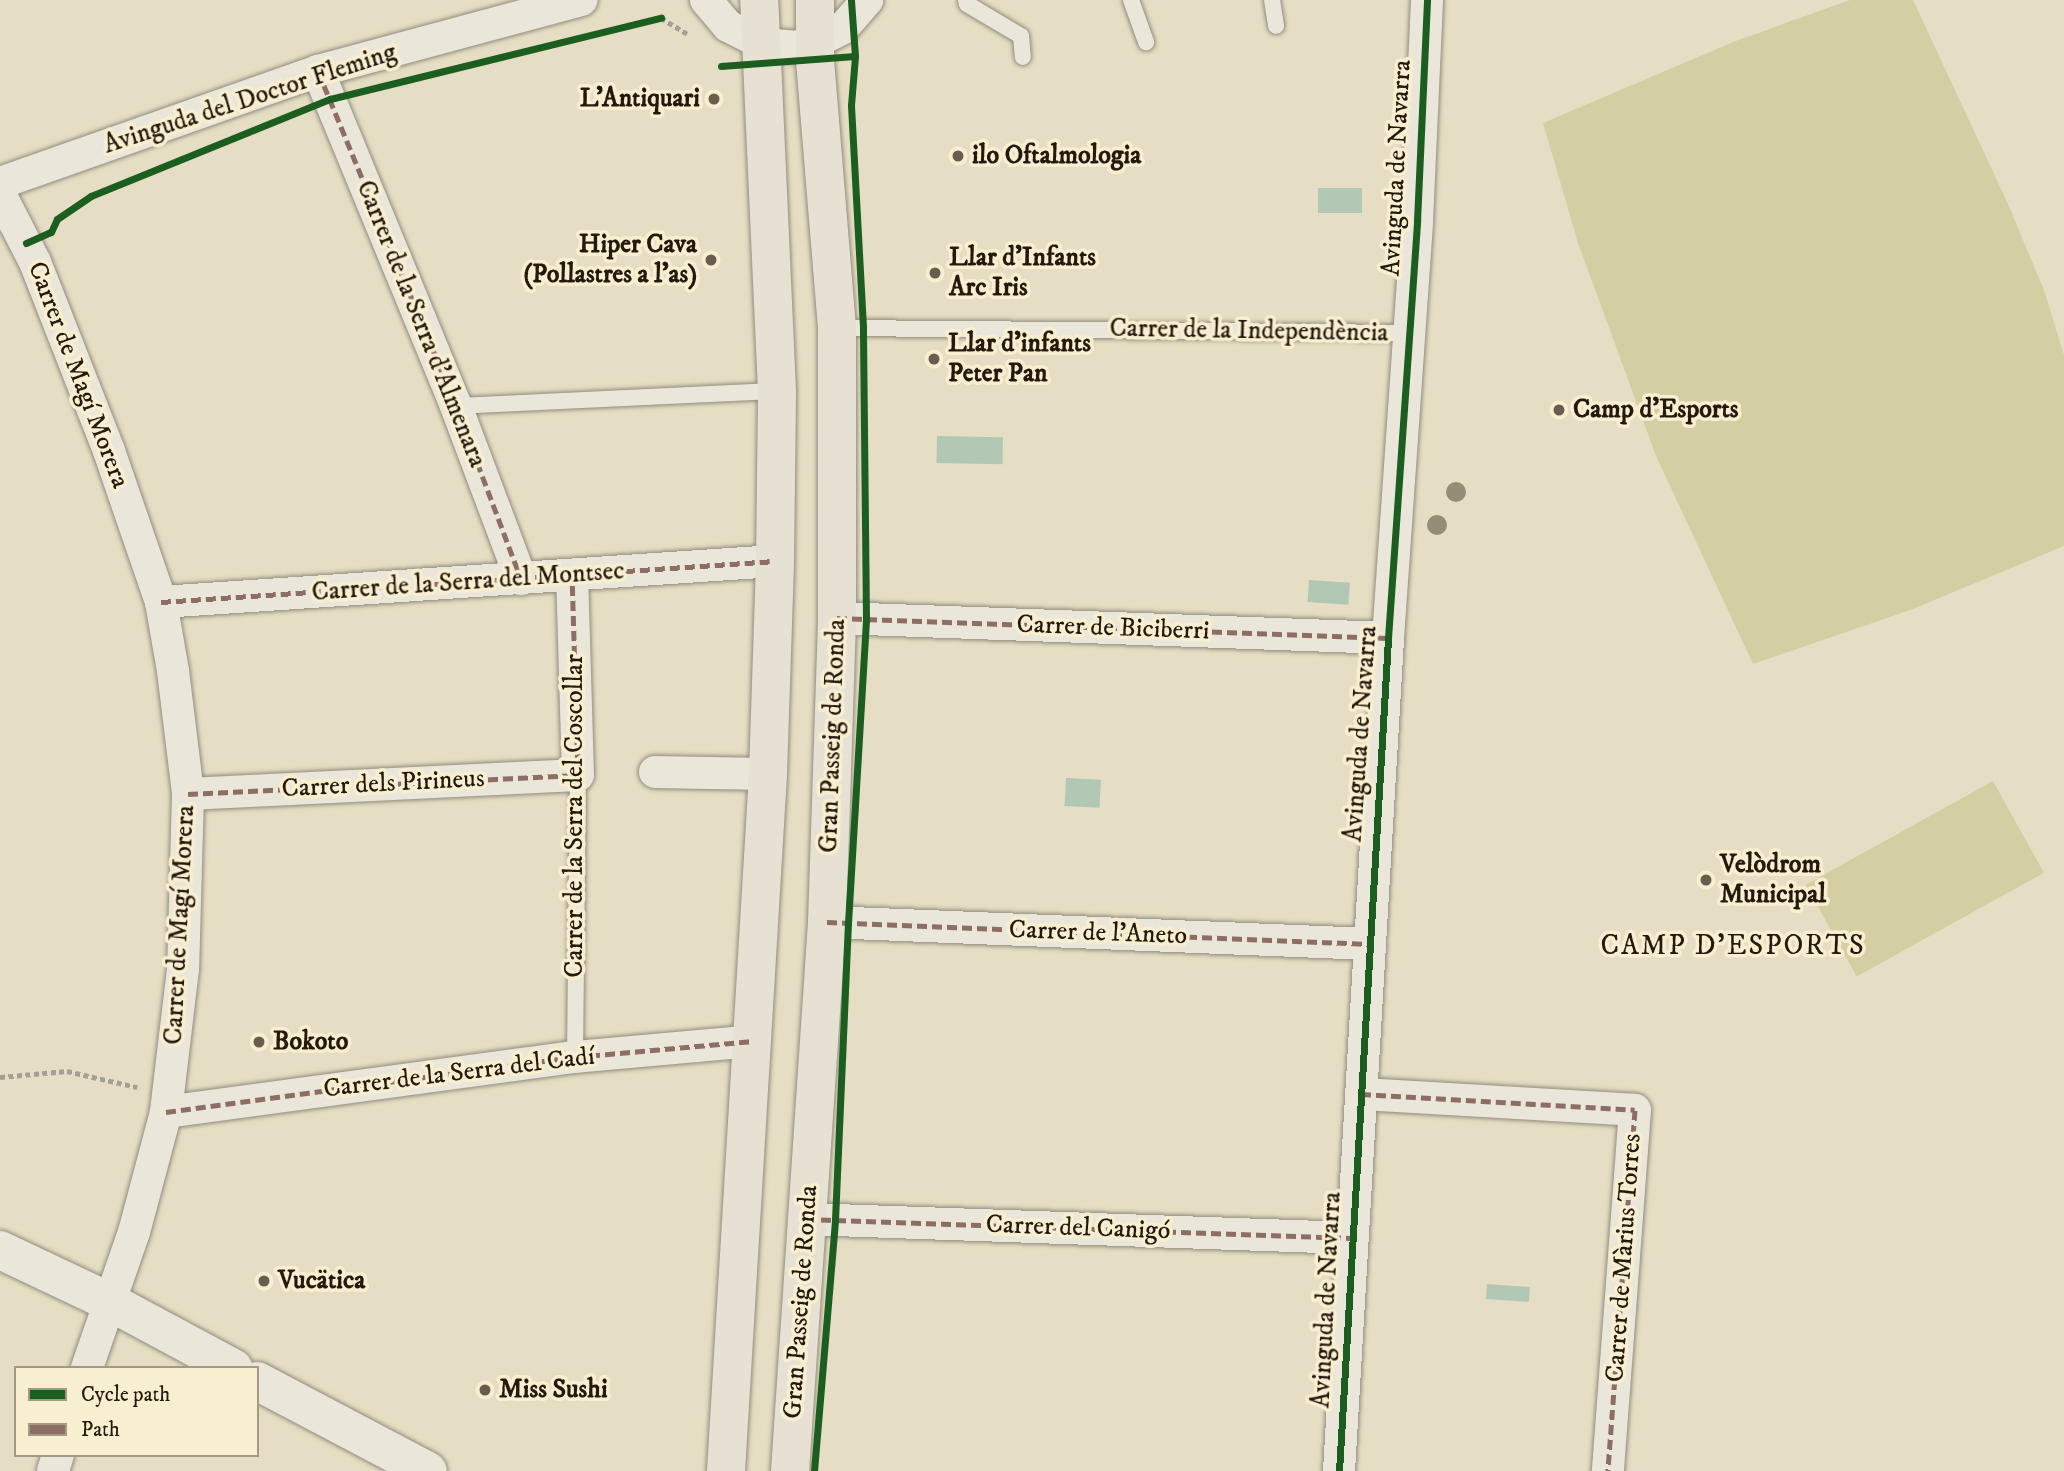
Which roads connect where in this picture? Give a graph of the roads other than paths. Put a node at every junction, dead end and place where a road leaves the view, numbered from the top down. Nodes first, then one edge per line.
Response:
1 (582, 0) edge
2 (706, 0) edge
3 (759, 0) edge
4 (815, 0) edge
5 (867, 0) edge
6 (966, 0) edge
7 (1131, 0) edge
8 (1272, 0) edge
9 (1427, 0) edge
10 (1276, 26) dead end
11 (1146, 42) dead end
12 (814, 43) junction
13 (763, 44) junction
14 (1023, 57) dead end
15 (318, 71) junction
16 (0, 183) edge
17 (0, 194) edge
18 (837, 328) junction
19 (1409, 333) junction
20 (777, 391) junction
21 (456, 406) junction
22 (775, 561) junction
23 (572, 575) junction
24 (521, 579) junction
25 (161, 603) junction
26 (837, 618) junction
27 (1388, 638) junction
28 (655, 772) dead end
29 (768, 774) junction
30 (578, 775) junction
31 (188, 793) junction
32 (827, 922) junction
33 (1369, 944) junction
34 (753, 1041) junction
35 (575, 1057) junction
36 (1360, 1094) junction
37 (167, 1099) junction
38 (806, 1219) junction
39 (1351, 1238) junction
40 (0, 1250) edge
41 (110, 1303) junction
42 (88, 1366) edge
43 (229, 1366) edge
44 (259, 1382) edge
45 (428, 1471) edge
46 (726, 1471) edge
47 (790, 1471) edge
48 (1339, 1471) edge
49 (1608, 1471) edge

1 - 15 street, Avinguda del Doctor Fleming
2 - 13 street
3 - 13 main road
4 - 12 main road, Gran Passeig de Ronda
5 - 12 street
6 - 14 lane
7 - 11 lane
8 - 10 lane
9 - 19 street, Avinguda de Navarra
12 - 13 street
12 - 18 main road, Gran Passeig de Ronda
13 - 20 main road
15 - 16 street, Avinguda del Doctor Fleming
15 - 21 street, Carrer de la Serra d'Almenara
17 - 25 street, Carrer de Magí Morera
18 - 19 lane, Carrer de la Independència
18 - 26 main road, Gran Passeig de Ronda
19 - 27 street, Avinguda de Navarra
20 - 21 lane
20 - 22 main road
21 - 24 street, Carrer de la Serra d'Almenara
22 - 23 street, Carrer de la Serra del Montsec
22 - 29 main road
23 - 24 street, Carrer de la Serra del Montsec
23 - 30 street, Carrer de la Serra del Coscollar
24 - 25 street, Carrer de la Serra del Montsec
25 - 31 street, Carrer de Magí Morera
26 - 27 street, Carrer de Biciberri
26 - 32 main road, Gran Passeig de Ronda
27 - 33 street, Avinguda de Navarra
28 - 29 street
29 - 34 main road
30 - 31 street, Carrer dels Pirineus
30 - 35 lane, Carrer de la Serra del Coscollar
31 - 37 street, Carrer de Magí Morera
32 - 33 street, Carrer de l'Aneto
32 - 38 main road, Gran Passeig de Ronda
33 - 36 street, Avinguda de Navarra
34 - 35 street, Carrer de la Serra del Cadí
34 - 46 main road
35 - 37 street, Carrer de la Serra del Cadí
36 - 39 street, Avinguda de Navarra
36 - 49 street, Carrer de Màrius Torres
37 - 41 street, Carrer de Magí Morera
38 - 39 street, Carrer del Canigó
38 - 47 main road, Gran Passeig de Ronda
39 - 48 street, Avinguda de Navarra
40 - 41 main road
41 - 42 street, Carrer de Magí Morera
41 - 43 main road
44 - 45 main road

